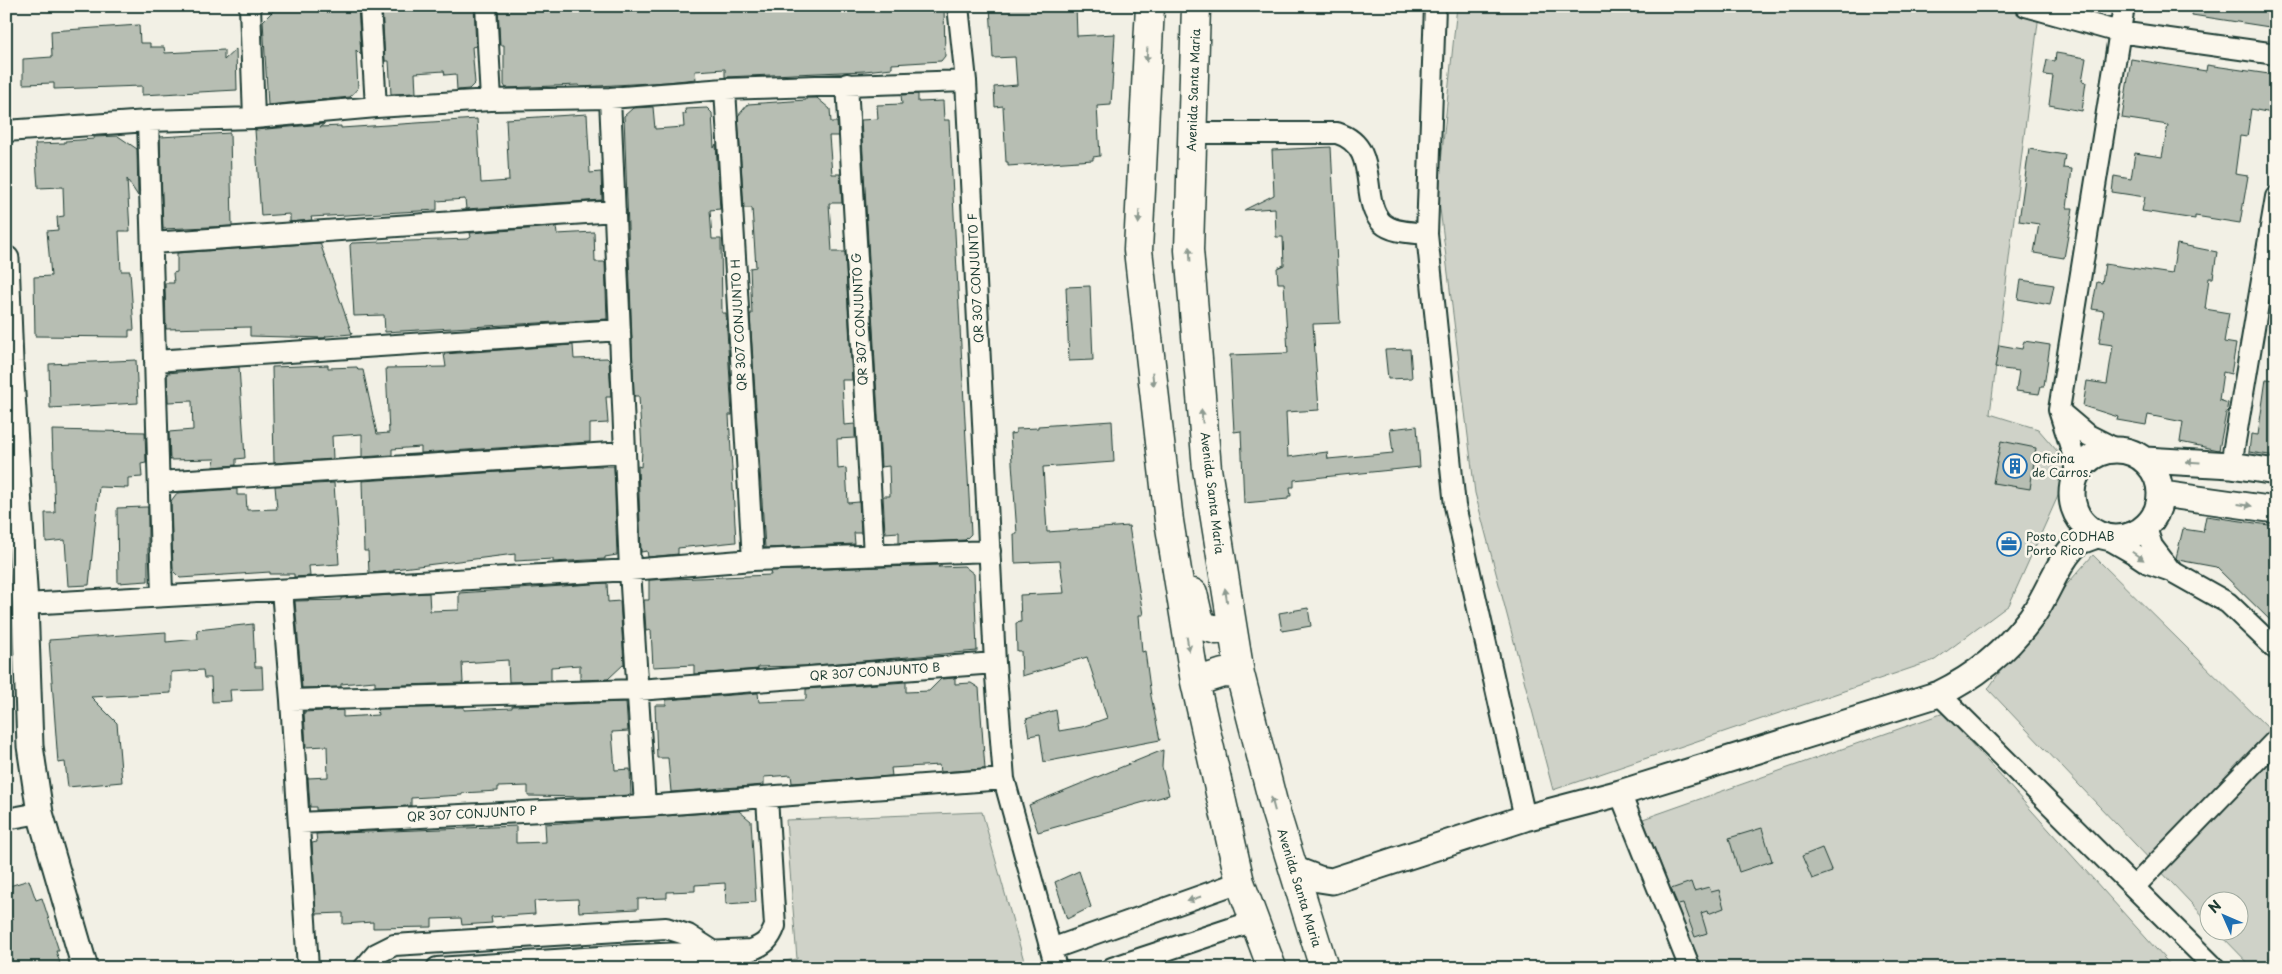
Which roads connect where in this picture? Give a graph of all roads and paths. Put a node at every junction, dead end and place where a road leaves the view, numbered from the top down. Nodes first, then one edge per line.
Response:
1 (250, 6) edge
2 (370, 6) edge
3 (486, 6) edge
4 (958, 6) edge
5 (1150, 6) edge
6 (1196, 6) edge
7 (1435, 6) edge
8 (2026, 6) edge
9 (2124, 6) edge
10 (2119, 32) junction
11 (2276, 54) edge
12 (966, 81) junction
13 (847, 84) junction
14 (725, 89) junction
15 (610, 98) junction
16 (491, 100) junction
17 (376, 107) junction
18 (254, 118) junction
19 (148, 121) junction
20 (6, 131) edge
21 (1193, 133) junction
22 (2276, 197) edge
23 (615, 211) junction
24 (1427, 234) junction
25 (152, 243) junction
26 (6, 259) edge
27 (620, 330) junction
28 (155, 361) junction
29 (8, 362) edge
30 (2059, 410) junction
31 (2116, 449) junction
32 (625, 452) junction
33 (2145, 460) junction
34 (2231, 465) junction
35 (2276, 472) edge
36 (2076, 474) junction
37 (159, 482) junction
38 (2162, 494) junction
39 (2073, 508) junction
40 (2276, 510) edge
41 (1168, 521) junction
42 (2146, 528) junction
43 (2101, 536) junction
44 (990, 551) junction
45 (874, 555) junction
46 (753, 560) junction
47 (630, 570) junction
48 (2171, 571) junction
49 (282, 590) junction
50 (162, 595) junction
51 (2043, 596) junction
52 (25, 604) junction
53 (1231, 628) junction
54 (2276, 649) edge
55 (995, 663) junction
56 (1240, 674) junction
57 (1194, 682) junction
58 (638, 690) junction
59 (1939, 694) junction
60 (291, 700) junction
61 (2276, 740) edge
62 (1004, 779) junction
63 (1620, 793) junction
64 (767, 798) junction
65 (645, 806) junction
66 (40, 813) junction
67 (6, 818) edge
68 (1525, 818) junction
69 (300, 823) junction
70 (1293, 869) junction
71 (1332, 881) junction
72 (1240, 882) junction
73 (2134, 887) junction
74 (1309, 920) junction
75 (1254, 921) junction
76 (713, 951) junction
77 (1054, 958) edge
78 (649, 961) edge
79 (617, 962) edge
80 (85, 968) edge
81 (308, 968) edge
82 (364, 968) edge
83 (437, 968) edge
84 (1112, 968) edge
85 (1272, 968) edge
86 (1324, 968) edge
87 (1690, 968) edge
88 (2215, 968) edge

1 - 18 street
2 - 17 street
3 - 16 street
4 - 12 street, QR 307 CONJUNTO F
5 -> 41 main road
6 - 21 main road, Avenida Santa Maria
7 - 24 street
8 - 10 street
9 - 10 street
10 - 11 street
10 - 30 street
12 - 13 street
12 - 44 street, QR 307 CONJUNTO F
13 - 14 street
13 - 45 street, QR 307 CONJUNTO G
14 - 15 street
14 - 46 street, QR 307 CONJUNTO H
15 - 16 street
15 - 23 street
16 - 17 street
17 - 18 street
18 - 19 street
19 - 20 street
19 - 25 street
21 - 24 street
53 -> 21 main road, Avenida Santa Maria
22 - 34 street
23 - 25 street
23 - 27 street
24 - 68 street
25 - 28 street
26 - 29 street
27 - 28 street
27 - 32 street
28 - 37 street
29 - 52 street
30 - 31 street
30 - 36 street
31 - 33 street
31 - 36 street
32 - 37 street
32 - 47 street
34 -> 33 street
33 - 38 street
34 - 35 street
36 - 39 street
37 - 50 street
38 -> 40 street
38 - 42 street
39 - 43 street
39 - 51 street
41 - 53 main road
41 -> 57 main road
42 - 43 street
42 - 48 street
43 -> 48 street
43 - 51 street
44 - 45 street
44 - 55 street, QR 307 CONJUNTO F
45 - 46 street
46 - 47 street
47 - 49 street
47 - 58 street
48 - 54 street
49 - 50 street
49 - 60 street
50 - 52 street
51 - 59 street
52 - 66 street
53 - 56 main road, Avenida Santa Maria
55 - 58 street, QR 307 CONJUNTO B
55 - 62 street
56 - 57 main road
70 -> 56 main road, Avenida Santa Maria
57 - 72 main road
58 - 60 street, QR 307 CONJUNTO B
58 - 65 street
59 - 63 street
59 - 73 street
60 - 69 street
61 - 73 street
62 - 64 street
62 - 77 street
63 - 68 street
63 - 87 street
64 - 65 street
64 - 76 street
65 - 69 street, QR 307 CONJUNTO P
66 - 67 street
66 - 80 street
68 - 71 street
69 - 81 street
70 - 71 street
70 - 74 main road, Avenida Santa Maria
71 - 74 street
72 - 75 main road
72 -> 77 street
73 - 88 street
74 - 86 main road, Avenida Santa Maria
75 - 84 street
75 - 85 main road
76 - 78 street
76 - 82 street
78 - 79 street
79 - 83 street

